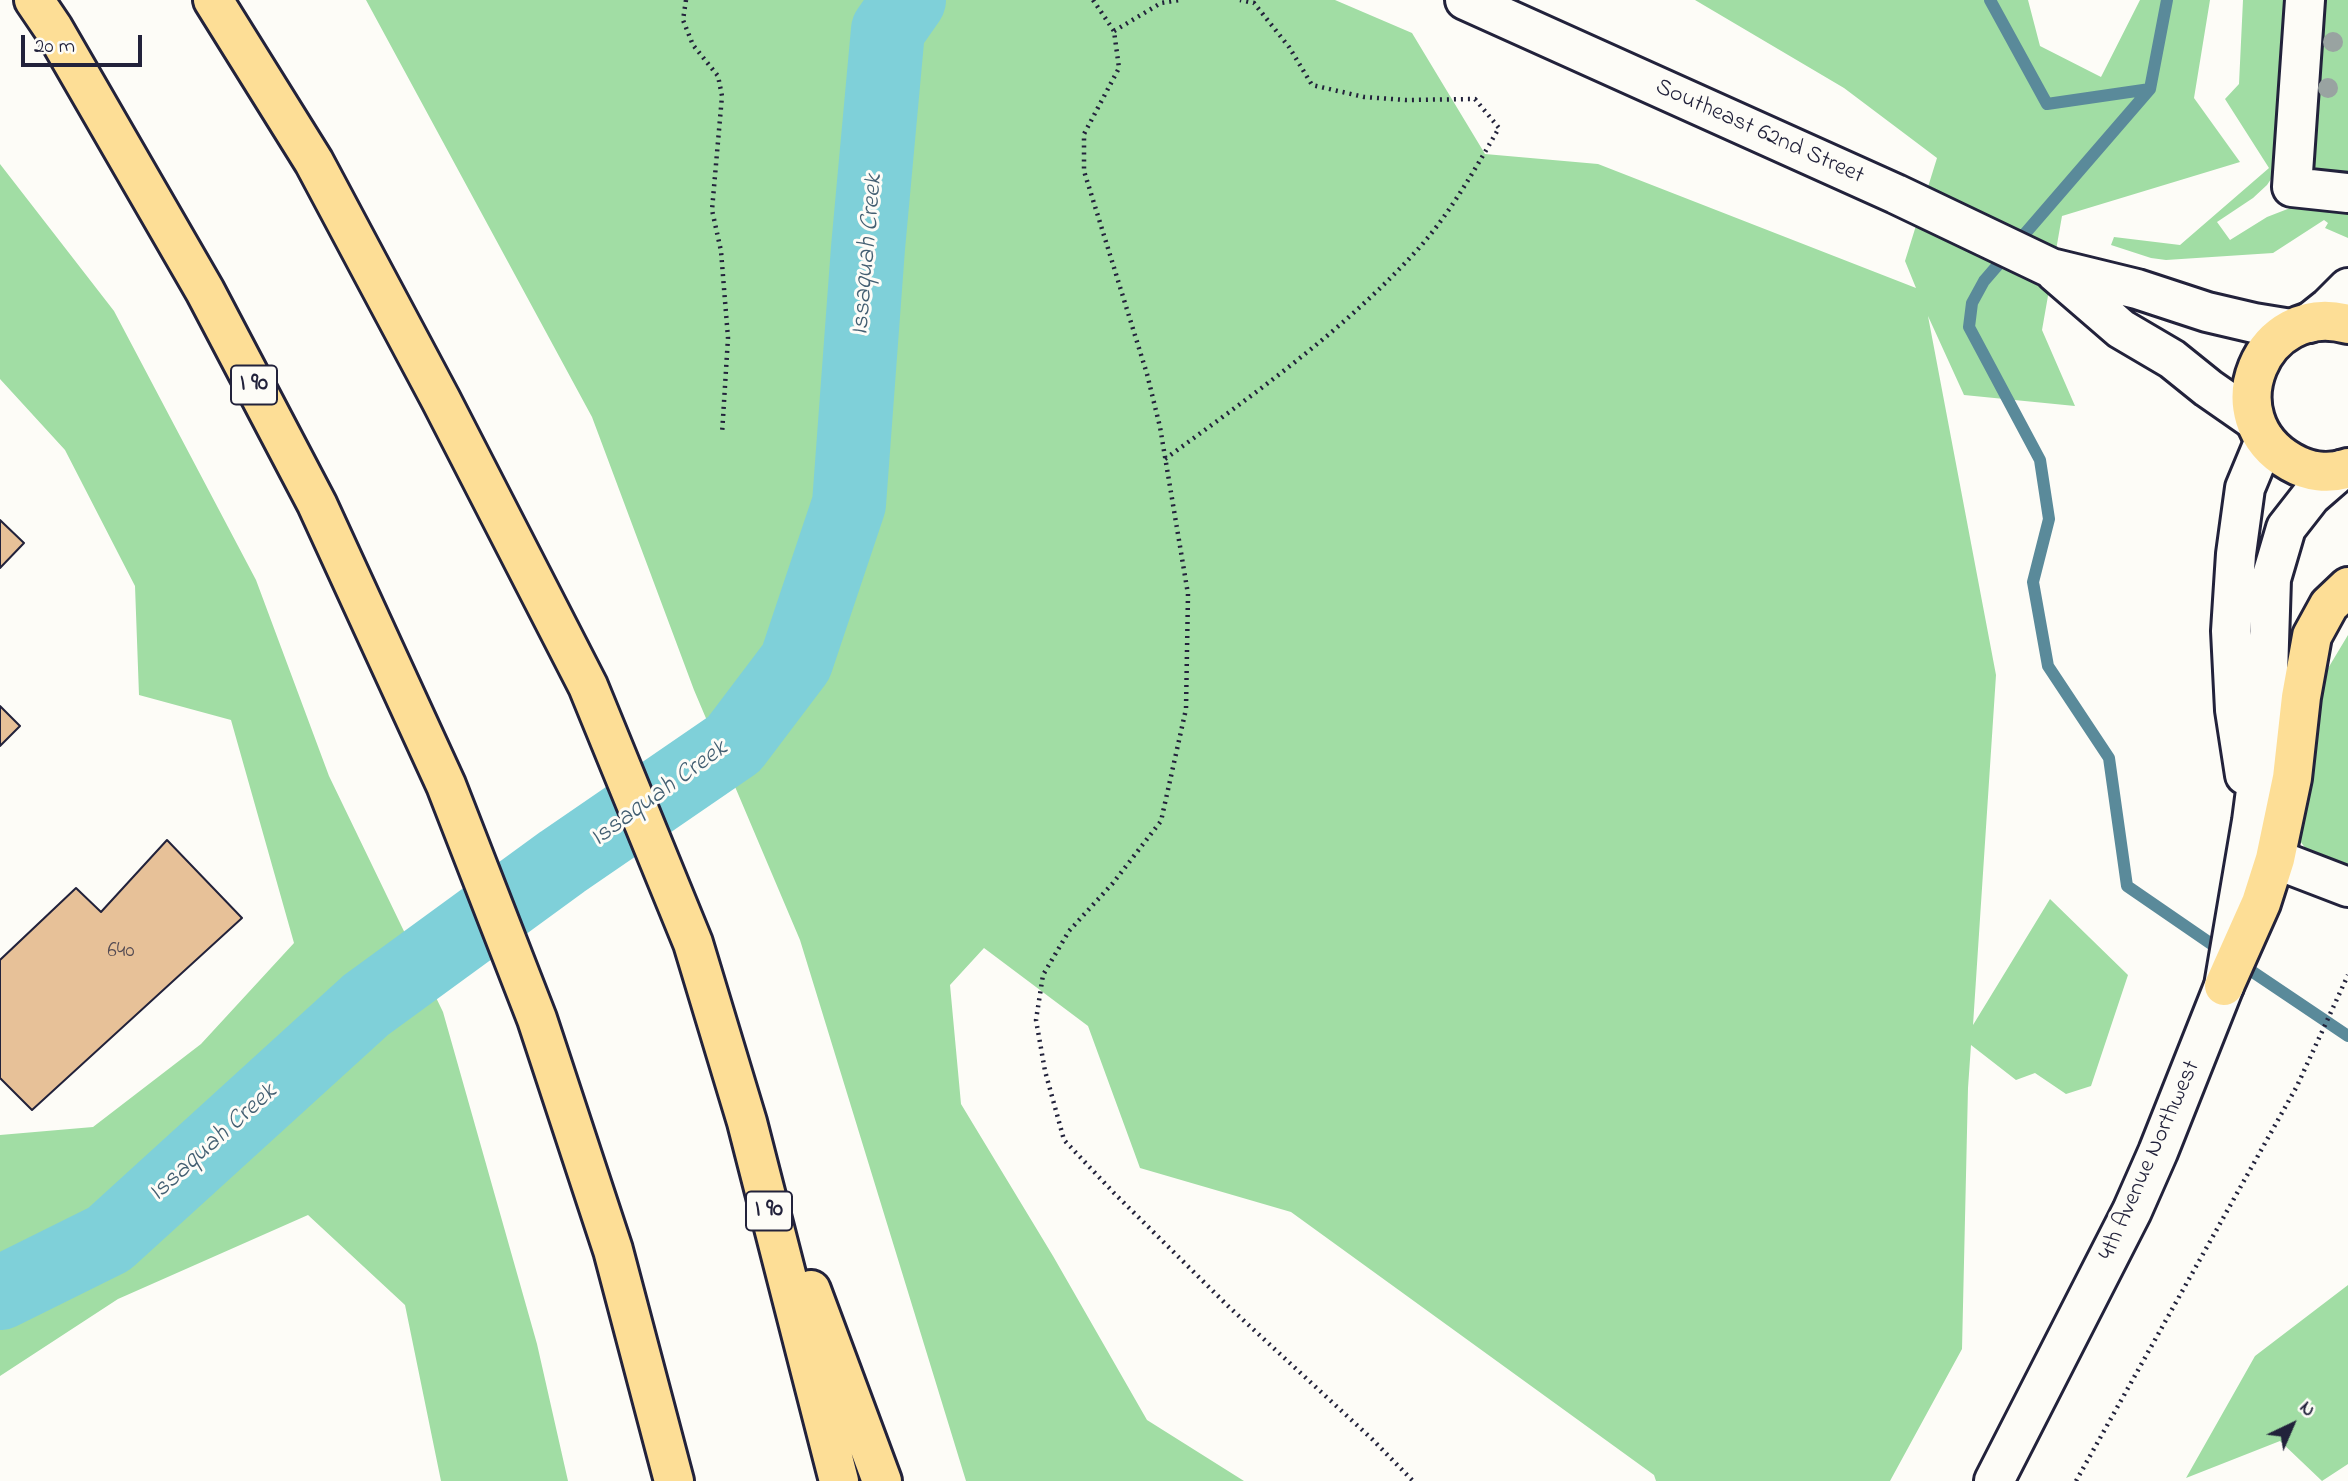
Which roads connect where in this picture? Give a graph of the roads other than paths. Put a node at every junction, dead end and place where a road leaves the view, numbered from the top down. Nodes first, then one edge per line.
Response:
1 (34, 0) edge
2 (213, 0) edge
3 (1465, 0) edge
4 (2305, 0) edge
5 (2348, 193) edge
6 (2051, 268) junction
7 (2348, 288) edge
8 (2348, 324) edge
9 (2300, 326) junction
10 (2260, 430) junction
11 (2345, 469) edge
12 (2348, 586) edge
13 (2252, 821) junction
14 (2275, 859) junction
15 (2348, 887) edge
16 (2251, 894) junction
17 (2224, 986) joint
18 (747, 1122) junction
19 (674, 1481) edge
20 (839, 1481) edge
21 (883, 1481) edge
22 (1994, 1481) edge

1 - 19 main road, I 90
2 - 18 main road, I 90
3 - 6 street, Southeast 62nd Street
4 - 5 street
6 - 9 street, Southeast 62nd Street
6 - 10 street, Southeast 62nd Street
7 - 9 street
8 - 9 main road
9 - 10 main road
10 - 11 main road
10 - 13 street
11 - 13 street
12 - 14 main road
13 - 16 street
14 - 15 street
14 - 16 main road
16 - 17 main road
17 - 22 street, 4th Avenue Northwest
18 - 20 main road, I 90
18 - 21 main road

